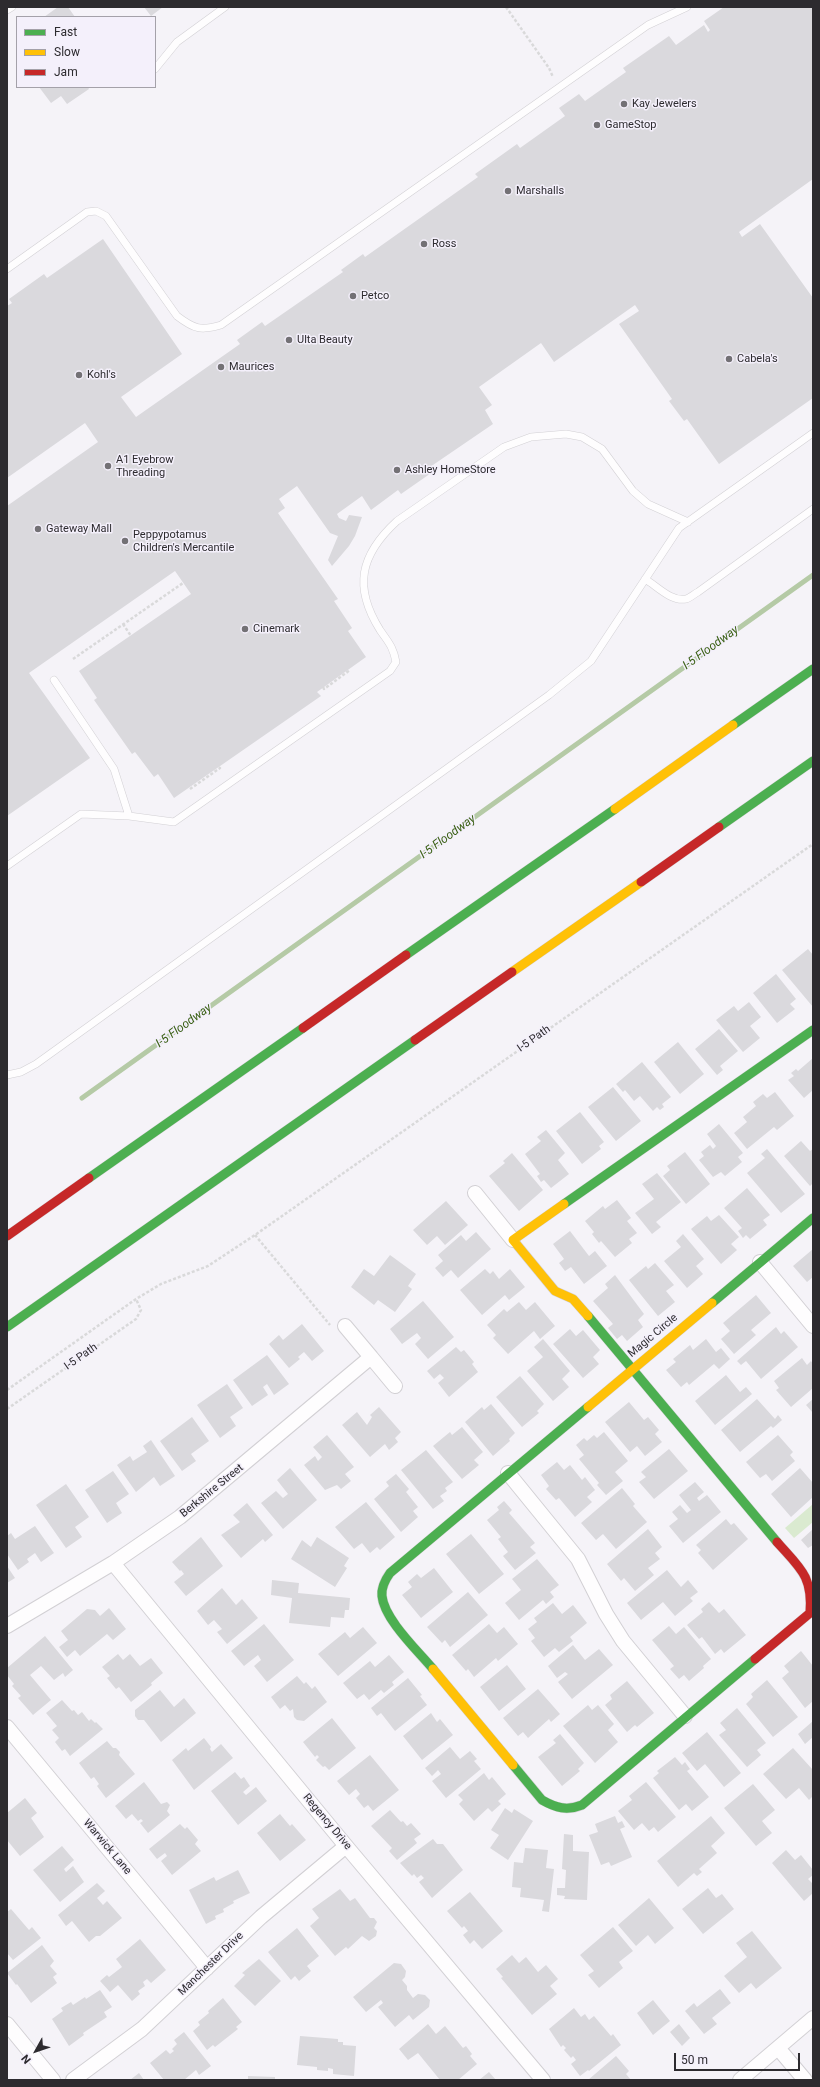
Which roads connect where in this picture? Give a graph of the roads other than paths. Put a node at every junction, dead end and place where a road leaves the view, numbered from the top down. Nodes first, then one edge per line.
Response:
1 (12, 7) edge
2 (225, 7) edge
3 (687, 7) edge
4 (7, 10) edge
5 (156, 68) edge
6 (7, 269) edge
7 (813, 433) edge
8 (813, 509) edge
9 (688, 522) junction
10 (646, 579) junction
11 (813, 669) edge
12 (54, 680) dead end
13 (813, 760) edge
14 (129, 816) junction
15 (7, 866) edge
16 (813, 1030) edge
17 (7, 1075) edge
18 (475, 1193) dead end
19 (813, 1218) edge
20 (7, 1236) edge
21 (513, 1240) junction
22 (760, 1262) junction
23 (813, 1326) edge
24 (7, 1327) edge
25 (339, 1327) road end
26 (371, 1357) junction
27 (632, 1369) junction
28 (395, 1386) dead end
29 (508, 1473) junction
30 (113, 1563) junction
31 (811, 1588) edge
32 (812, 1614) edge
33 (7, 1626) edge
34 (685, 1716) junction
35 (7, 1727) edge
36 (346, 1846) junction
37 (207, 1968) junction
38 (813, 2018) edge
39 (7, 2024) edge
40 (778, 2048) junction
41 (53, 2080) edge
42 (73, 2080) edge
43 (543, 2080) edge
44 (740, 2080) edge
45 (805, 2080) edge

1 - 4 lane
2 - 5 lane
3 - 6 lane
7 - 9 lane
8 - 10 lane
9 - 10 lane
9 - 14 lane
10 - 17 lane
11 - 20 main road
12 - 14 lane
13 - 24 main road
14 - 15 lane
16 - 21 main road
18 - 21 street
19 - 22 main road, Magic Circle
21 - 27 main road
22 - 23 street
22 - 27 main road, Magic Circle
25 - 26 street
26 - 28 street
26 - 30 street, Berkshire Street
27 - 29 main road, Magic Circle
27 - 31 main road
29 - 34 street
29 - 34 main road, Magic Circle
30 - 33 street, Berkshire Street
30 - 36 street, Regency Drive
31 - 32 main road
32 - 34 main road, Magic Circle
35 - 37 street, Warwick Lane
36 - 37 street, Manchester Drive
36 - 43 street, Regency Drive
37 - 42 street, Manchester Drive
38 - 40 street
39 - 41 street
40 - 44 street
40 - 45 street

